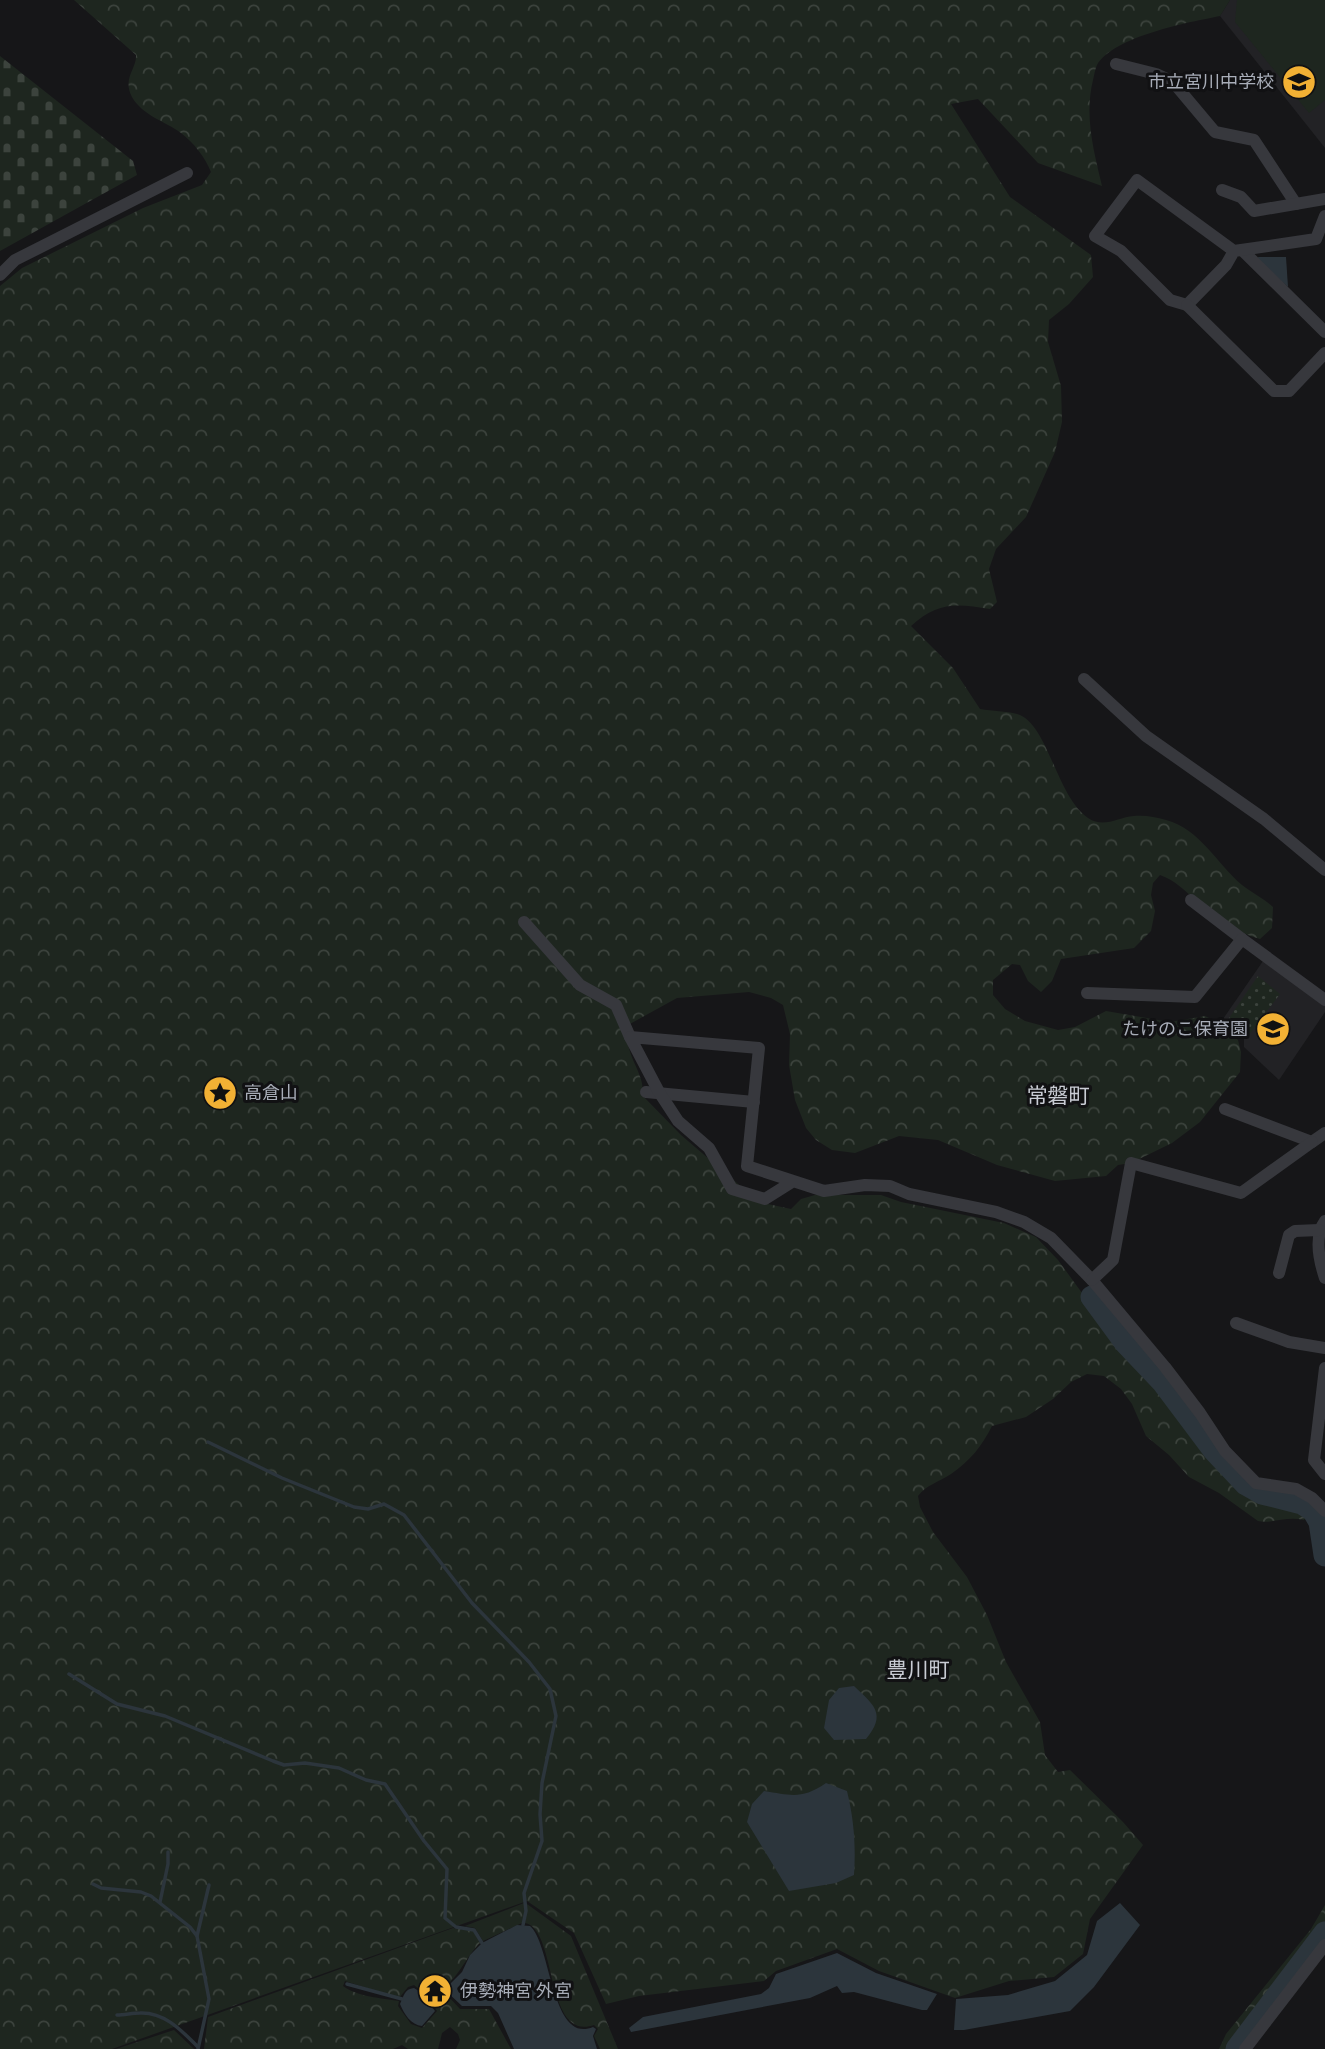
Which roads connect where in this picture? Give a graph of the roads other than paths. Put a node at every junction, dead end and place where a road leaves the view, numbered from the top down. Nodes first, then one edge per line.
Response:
1 (1115, 64) dead end
2 (187, 173) dead end
3 (1222, 190) dead end
4 (1325, 199) edge
5 (1296, 204) junction
6 (1325, 216) edge
7 (1238, 251) junction
8 (0, 275) edge
9 (1187, 305) junction
10 (1325, 332) edge
11 (1325, 353) edge
12 (1084, 679) dead end
13 (1325, 870) edge
14 (1191, 900) dead end
15 (524, 922) dead end
16 (1242, 939) junction
17 (1087, 993) dead end
18 (1325, 1000) edge
19 (629, 1037) junction
20 (652, 1092) junction
21 (754, 1102) junction
22 (1225, 1109) dead end
23 (1325, 1133) edge
24 (1312, 1142) junction
25 (792, 1182) junction
26 (1322, 1225) edge
27 (1279, 1273) dead end
28 (1325, 1278) edge
29 (1092, 1280) junction
30 (1236, 1323) dead end
31 (1325, 1348) edge
32 (1325, 1368) edge
33 (1325, 1474) edge
34 (1325, 1511) edge
35 (1325, 1945) edge
36 (1245, 2049) edge

1 - 5 street
2 - 8 street
3 - 5 street
4 - 5 street
6 - 7 street
7 - 9 street
7 - 9 street
7 - 10 street
9 - 11 street
12 - 13 street
14 - 16 street
15 - 19 street
16 - 17 street
16 - 18 street
19 - 20 street
19 - 21 street
20 - 21 street
20 - 25 street
21 - 25 street
22 - 24 street
23 - 24 street
24 - 29 street
25 - 29 street
26 - 27 street
26 - 28 street
29 - 34 street
30 - 31 street
32 - 33 street
35 - 36 street

